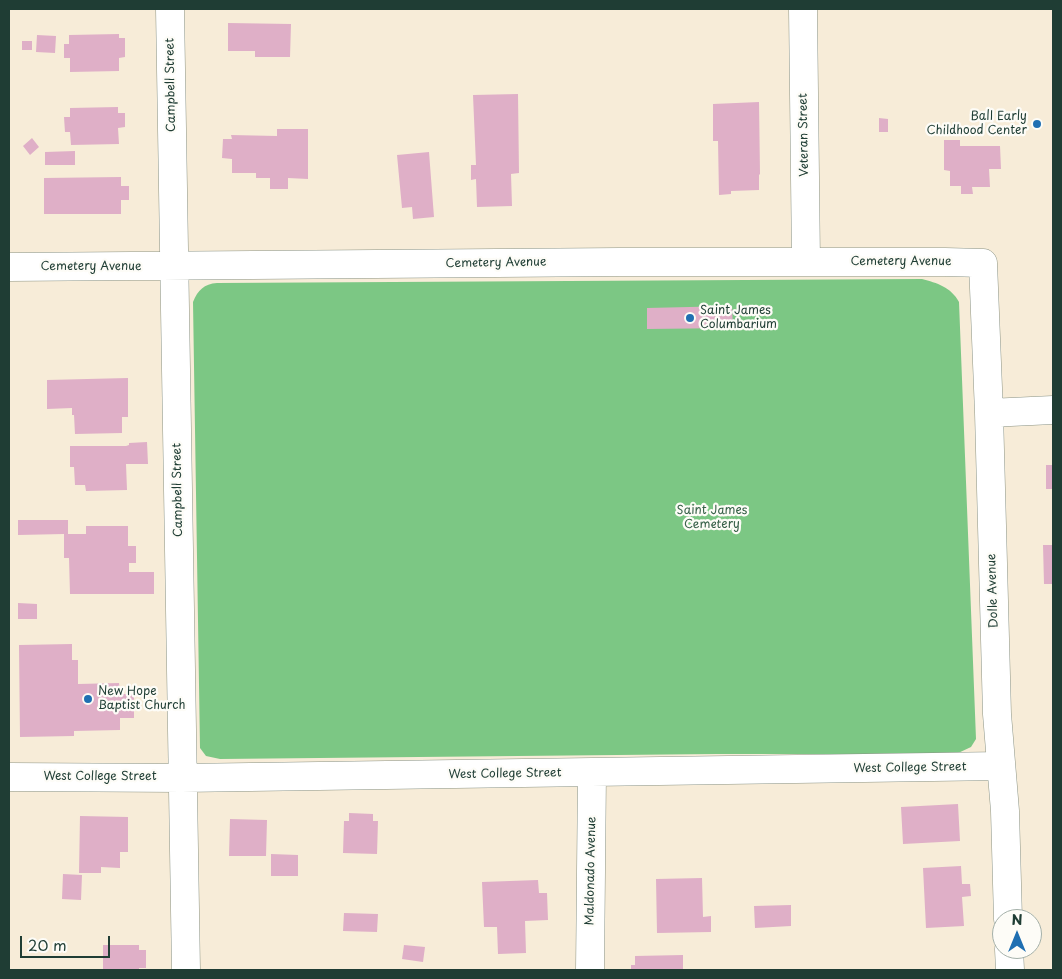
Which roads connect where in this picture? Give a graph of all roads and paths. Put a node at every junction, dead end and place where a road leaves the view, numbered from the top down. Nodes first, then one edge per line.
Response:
1 (170, 9) edge
2 (803, 9) edge
3 (806, 262) junction
4 (983, 263) joint
5 (9, 267) edge
6 (174, 267) junction
7 (1053, 410) edge
8 (989, 413) junction
9 (1000, 766) junction
10 (592, 773) junction
11 (9, 776) edge
12 (182, 778) junction
13 (1008, 909) edge
14 (186, 970) edge
15 (590, 970) edge

1 - 6 street, Campbell Street
2 - 3 street, Veteran Street
3 - 4 street, Cemetery Avenue
3 - 6 street, Cemetery Avenue
4 - 8 street, Dolle Avenue
5 - 6 street, Cemetery Avenue
6 - 12 street, Campbell Street
7 - 8 street
8 - 9 street, Dolle Avenue
9 - 10 street, West College Street
9 - 13 street, Dolle Avenue
10 - 12 street, West College Street
10 - 15 street, Maldonado Avenue
11 - 12 street, West College Street
12 - 14 street, Campbell Street

